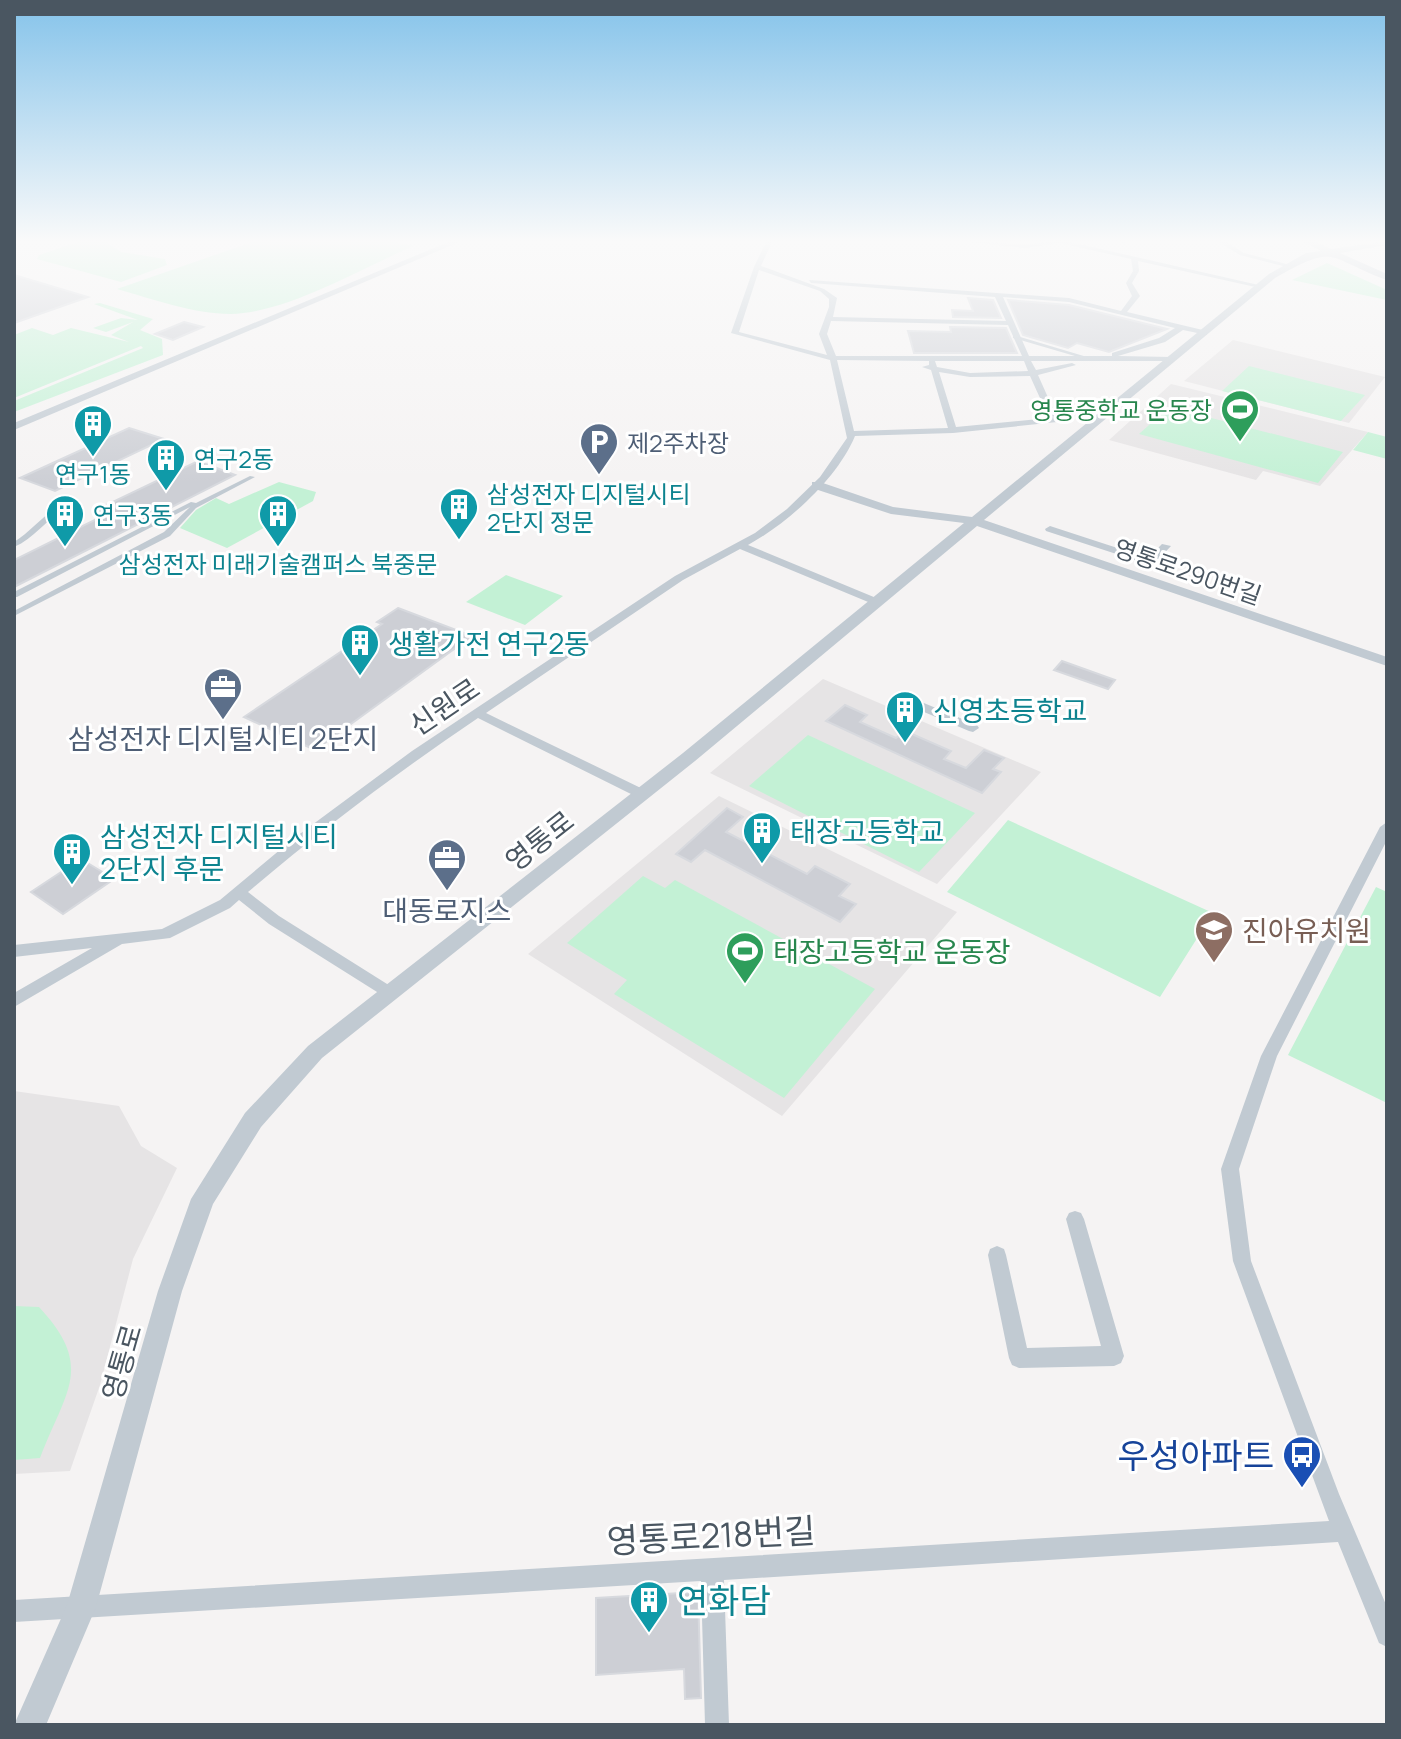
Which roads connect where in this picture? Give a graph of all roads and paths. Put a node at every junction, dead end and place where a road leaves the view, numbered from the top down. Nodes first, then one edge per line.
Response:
1 (266, 321) edge
2 (739, 321) edge
3 (827, 321) edge
4 (925, 321) edge
5 (1155, 321) edge
6 (1218, 321) edge
7 (1009, 323) joint
8 (1181, 328) junction
9 (1204, 333) junction
10 (1015, 337) junction
11 (1025, 359) junction
12 (1169, 359) junction
13 (1097, 360) junction
14 (1134, 360) junction
15 (833, 361) junction
16 (932, 363) junction
17 (1034, 373) junction
18 (1150, 377) junction
19 (14, 427) edge
20 (953, 430) junction
21 (851, 434) junction
22 (816, 485) junction
23 (65, 505) dead end
24 (915, 516) junction
25 (974, 521) junction
26 (1050, 529) dead end
27 (937, 538) junction
28 (14, 545) edge
29 (739, 545) junction
30 (1166, 546) dead end
31 (14, 595) edge
32 (877, 602) junction
33 (14, 614) edge
34 (1387, 662) edge
35 (902, 698) dead end
36 (477, 713) junction
37 (973, 728) dead end
38 (642, 794) junction
39 (1387, 827) edge
40 (239, 893) junction
41 (120, 939) junction
42 (14, 951) edge
43 (390, 993) junction
44 (14, 1001) edge
45 (1075, 1219) dead end
46 (997, 1255) dead end
47 (1344, 1531) junction
48 (712, 1569) junction
49 (81, 1607) junction
50 (14, 1611) edge
51 (1387, 1635) edge
52 (30, 1725) edge
53 (717, 1725) edge

1 - 19 street
2 - 15 street
3 - 15 street
4 - 7 street
5 - 8 street
6 - 9 street, 영통로
7 - 10 street
8 - 9 street
8 - 13 street
9 - 12 street, 영통로
10 - 11 street
10 - 13 street
11 - 13 street
11 - 16 street
11 - 17 street
12 - 14 street
12 - 18 street, 영통로
13 - 14 street
13 - 17 street
14 - 18 street
15 - 16 street
15 - 21 street
16 - 17 street
16 - 20 street
17 - 20 street
18 - 25 street, 영통로
20 - 21 street
21 - 22 street, 신원로
22 - 24 street
22 - 29 street, 신원로
23 - 28 street
24 - 25 street, 영통로290번길
24 - 27 street
25 - 27 street, 영통로
25 - 34 street, 영통로290번길
26 - 30 street
27 - 32 street, 영통로
29 - 32 street
29 - 36 street, 신원로
31 - 33 street
32 - 38 street, 영통로
35 - 37 street
36 - 38 street
36 - 40 street, 신원로
38 - 43 street, 영통로
39 - 47 street
40 - 41 street, 신원로
40 - 43 street
41 - 42 street, 신원로
41 - 44 street
43 - 49 street, 영통로
45 - 46 street
47 - 48 street, 영통로218번길
47 - 51 street
48 - 49 street, 영통로218번길
48 - 53 street
49 - 50 street, 영통로218번길
49 - 52 street, 영통로

